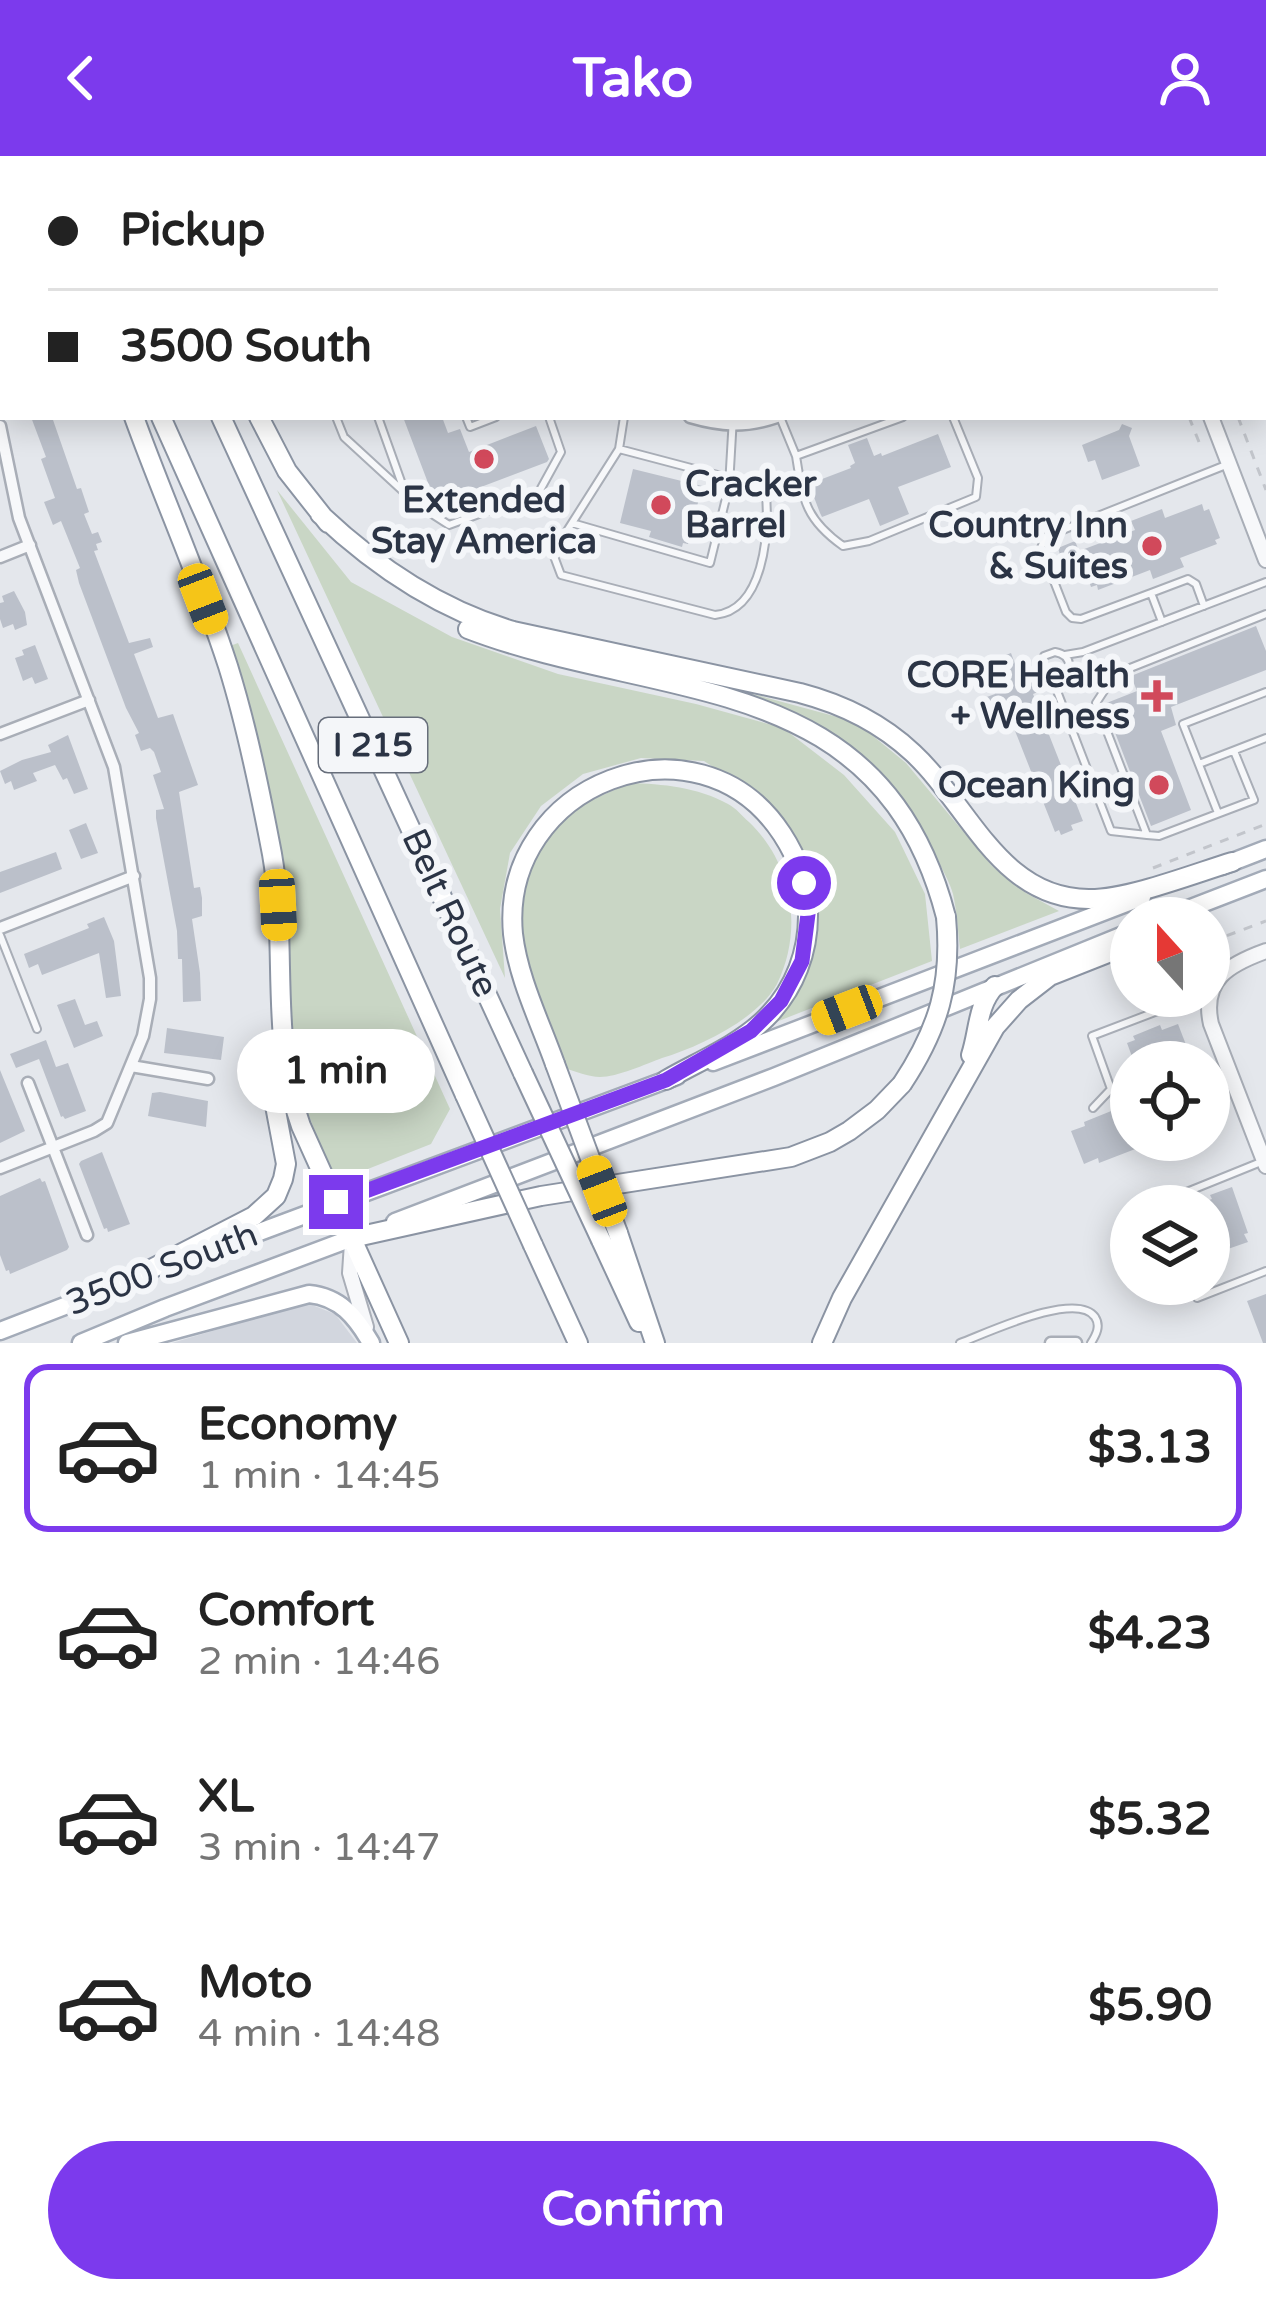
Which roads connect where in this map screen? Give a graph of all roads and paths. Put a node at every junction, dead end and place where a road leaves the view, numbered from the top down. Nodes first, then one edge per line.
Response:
1 (135, 420) edge
2 (162, 420) edge
3 (222, 420) edge
4 (261, 420) edge
5 (337, 420) edge
6 (379, 420) edge
7 (550, 420) edge
8 (624, 420) edge
9 (769, 420) edge
10 (780, 420) edge
11 (896, 420) edge
12 (954, 420) edge
13 (1190, 420) edge
14 (1212, 420) edge
15 (1239, 420) edge
16 (732, 422) edge
17 (0, 426) edge
18 (1199, 442) dead end
19 (619, 449) junction
20 (796, 456) junction
21 (1229, 464) junction
22 (729, 478) junction
23 (1266, 490) edge
24 (405, 493) junction
25 (320, 514) junction
26 (572, 523) junction
27 (30, 545) junction
28 (0, 557) edge
29 (1266, 560) edge
30 (1266, 582) edge
31 (1150, 593) junction
32 (1204, 606) junction
33 (1266, 614) edge
34 (1162, 622) junction
35 (1083, 652) junction
36 (1065, 656) junction
37 (1038, 665) dead end
38 (1070, 669) junction
39 (1042, 680) dead end
40 (1059, 686) junction
41 (1266, 692) edge
42 (89, 700) junction
43 (0, 734) edge
44 (1266, 738) edge
45 (1234, 751) junction
46 (1199, 764) junction
47 (1218, 813) junction
48 (1266, 824) edge
49 (1147, 835) junction
50 (1266, 849) edge
51 (1232, 862) junction
52 (1153, 868) dead end
53 (134, 876) junction
54 (1266, 880) edge
55 (1221, 897) edge
56 (1266, 921) edge
57 (0, 932) edge
58 (1231, 934) edge
59 (1110, 940) edge
60 (1266, 951) edge
61 (1110, 952) edge
62 (1230, 967) edge
63 (995, 986) junction
64 (1141, 1017) edge
65 (281, 1026) junction
66 (37, 1029) dead end
67 (130, 1066) junction
68 (208, 1079) dead end
69 (666, 1080) junction
70 (962, 1082) junction
71 (28, 1083) dead end
72 (1110, 1085) edge
73 (1230, 1086) edge
74 (1110, 1089) edge
75 (1094, 1108) dead end
76 (1266, 1116) edge
77 (1249, 1122) junction
78 (53, 1147) junction
79 (1265, 1164) edge
80 (0, 1168) edge
81 (1208, 1185) edge
82 (336, 1202) junction
83 (87, 1235) dead end
84 (609, 1237) junction
85 (352, 1238) junction
86 (1266, 1271) edge
87 (124, 1283) junction
88 (1230, 1285) edge
89 (0, 1331) edge
90 (985, 1334) junction
91 (81, 1343) edge
92 (128, 1343) edge
93 (371, 1343) edge
94 (399, 1343) edge
95 (578, 1343) edge
96 (652, 1343) edge
97 (822, 1343) edge
98 (960, 1343) edge
99 (988, 1343) edge
100 (1051, 1343) edge
101 (1076, 1343) edge
102 (1091, 1343) edge

1 - 65 highway
2 - 95 highway, Belt Route / I 215, bridge
3 - 84 highway, Belt Route / I 215, bridge
4 - 25 highway
5 - 24 lane
6 - 24 lane
7 - 24 lane
8 - 19 lane
9 - 16 street
10 - 20 lane
11 - 20 lane
12 - 20 lane
13 - 18 path
14 - 21 street
15 - 23 path
16 - 22 lane
17 - 27 street
19 - 22 lane
19 - 26 lane
21 - 29 street
21 - 31 lane
22 - 26 lane
22 - 26 lane
25 - 51 highway
25 - 85 highway, bridge
27 - 28 street
27 - 42 street
30 - 32 lane
31 - 32 lane
31 - 34 lane
32 - 34 lane
33 - 49 lane
34 - 35 lane
35 - 36 lane
35 - 38 lane
36 - 37 lane
36 - 38 lane
38 - 40 lane
39 - 40 lane
40 - 49 lane
41 - 46 lane
42 - 43 street
42 - 53 street
44 - 45 lane
45 - 46 lane
45 - 47 lane
46 - 47 lane
47 - 49 lane
48 - 52 path
50 - 51 main road, 3500 South
51 - 69 main road, 3500 South
53 - 57 street
53 - 67 street
54 - 55 main road
56 - 58 path
57 - 66 lane
59 - 63 main road, 3500 South
60 - 62 street
61 - 70 highway
63 - 70 highway
63 - 85 main road, 3500 South
64 - 72 lane
65 - 82 highway
65 - 87 highway
67 - 68 street
67 - 78 street
69 - 82 main road, 3500 South
69 - 84 highway, bridge
70 - 97 highway
71 - 78 street
73 - 77 street
74 - 75 lane
76 - 77 street
77 - 79 street
78 - 80 street
78 - 83 street
79 - 81 lane
82 - 85 highway
82 - 87 main road, 3500 South
84 - 96 highway, Belt Route / I 215
85 - 91 main road, 3500 South
85 - 93 street
85 - 94 highway
86 - 88 lane
87 - 89 main road, 3500 South
90 - 98 lane
90 - 99 lane
90 - 102 lane
92 - 93 main road
100 - 101 street

